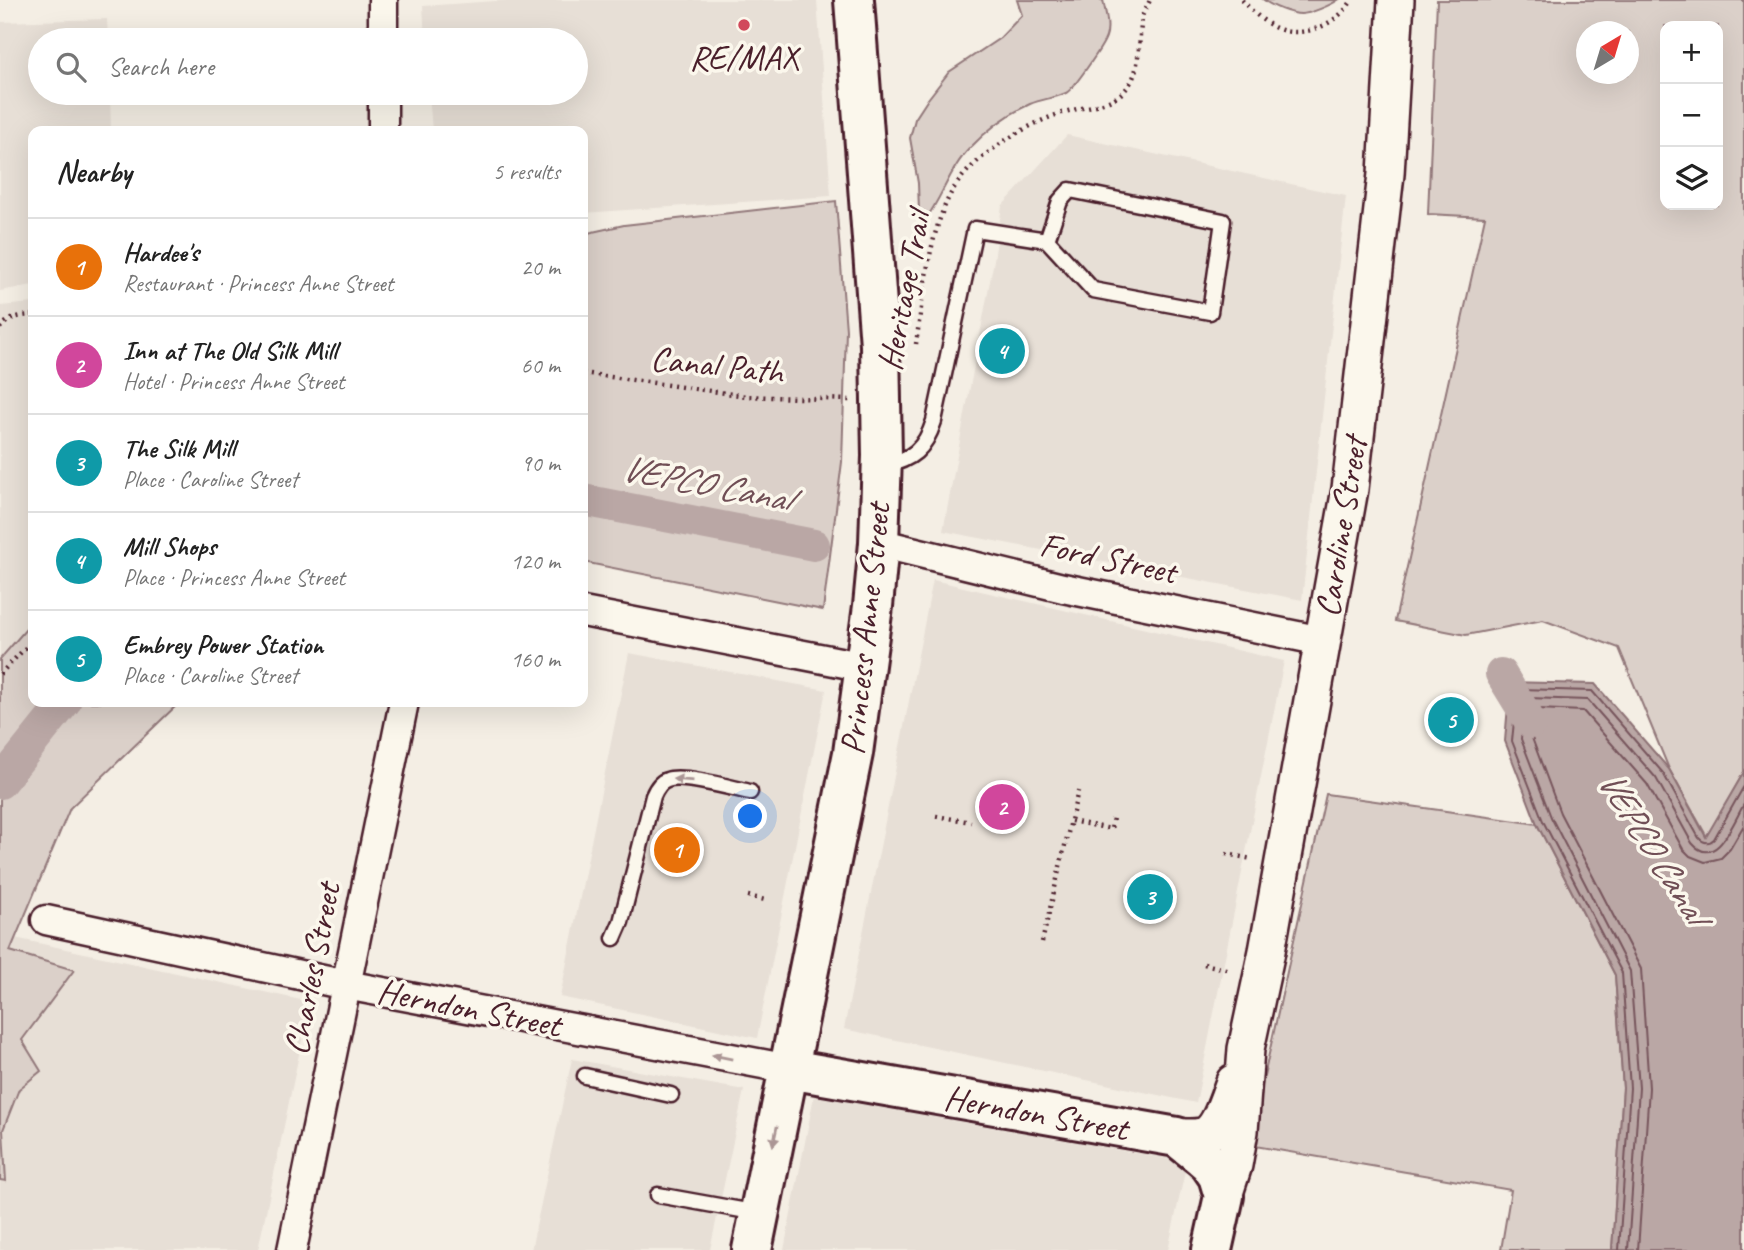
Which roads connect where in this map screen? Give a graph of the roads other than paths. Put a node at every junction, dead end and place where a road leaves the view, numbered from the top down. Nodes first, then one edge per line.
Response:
1 (383, 0) edge
2 (854, 0) edge
3 (1395, 0) edge
4 (383, 28) edge
5 (383, 105) edge
6 (383, 126) edge
7 (1047, 240) junction
8 (881, 466) junction
9 (879, 542) junction
10 (588, 613) edge
11 (1322, 641) junction
12 (865, 667) junction
13 (403, 707) edge
14 (750, 792) dead end
15 (46, 920) dead end
16 (614, 938) dead end
17 (346, 985) junction
18 (803, 999) junction
19 (1246, 1049) junction
20 (789, 1069) junction
21 (584, 1076) dead end
22 (895, 1088) junction
23 (671, 1095) dead end
24 (1177, 1138) junction
25 (658, 1195) dead end
26 (1224, 1196) junction
27 (759, 1213) junction
28 (292, 1250) edge
29 (752, 1250) edge
30 (1212, 1250) edge

1 - 4 street
2 - 8 main road, Princess Anne Street
3 - 11 street, Caroline Street
5 - 6 street
7 - 7 lane
7 - 8 lane
8 - 9 main road, Princess Anne Street
9 - 11 street, Ford Street
9 - 12 main road, Princess Anne Street
10 - 12 street
11 - 19 street, Caroline Street
12 - 18 main road, Princess Anne Street
13 - 17 street, Charles Street
14 -> 16 lane
15 - 17 street, Herndon Street
20 -> 17 street, Herndon Street
17 - 28 street, Charles Street
18 - 20 main road, Princess Anne Street
18 - 22 main road, Herndon Street
19 - 24 street, Caroline Street
19 - 26 street, Caroline Street
20 - 22 main road, Herndon Street
20 -> 27 main road, Princess Anne Street
21 - 23 lane
22 - 24 main road, Herndon Street
24 - 26 main road
25 - 27 lane
26 - 30 main road, Caroline Street
27 - 29 main road, Princess Anne Street

